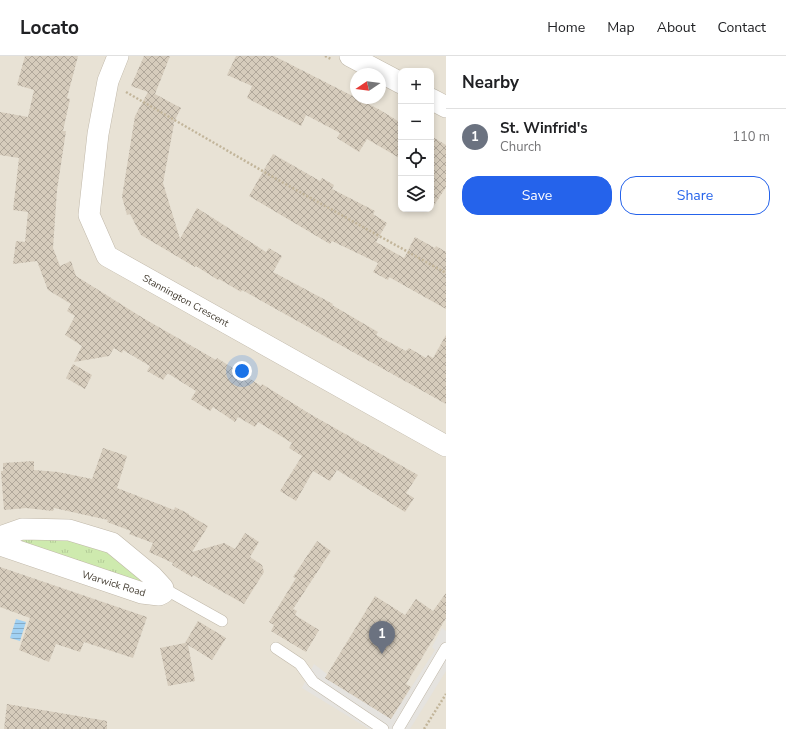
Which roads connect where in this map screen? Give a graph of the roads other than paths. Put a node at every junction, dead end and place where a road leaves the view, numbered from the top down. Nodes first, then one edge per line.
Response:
1 (118, 56) edge
2 (350, 56) edge
3 (398, 81) edge
4 (434, 101) edge
5 (446, 107) edge
6 (446, 446) edge
7 (0, 537) edge
8 (0, 545) edge
9 (163, 588) junction
10 (222, 621) dead end
11 (276, 648) dead end
12 (446, 648) edge
13 (383, 729) edge
14 (398, 729) edge

1 - 6 street, Stannington Crescent
2 - 3 street
4 - 5 street
7 - 9 street, Warwick Road
8 - 9 street, Warwick Road
9 - 10 lane
11 - 13 lane
12 - 14 lane

